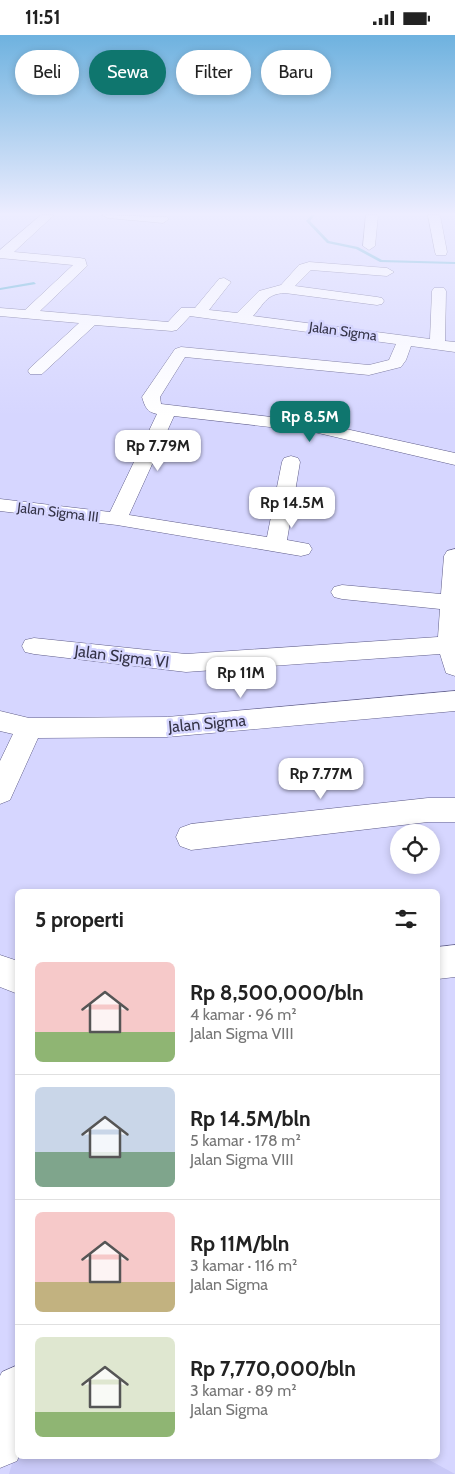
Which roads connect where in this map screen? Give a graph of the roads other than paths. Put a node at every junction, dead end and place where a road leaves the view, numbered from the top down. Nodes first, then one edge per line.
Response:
1 (62, 282) edge
2 (224, 282) dead end
3 (291, 282) edge
4 (285, 289) junction
5 (440, 291) dead end
6 (377, 301) dead end
7 (0, 312) edge
8 (199, 312) junction
9 (29, 314) junction
10 (247, 315) junction
11 (92, 319) junction
12 (347, 326) dead end
13 (172, 327) junction
14 (406, 339) junction
15 (437, 344) junction
16 (170, 347) junction
17 (455, 347) edge
18 (36, 371) dead end
19 (168, 410) junction
20 (455, 459) edge
21 (291, 462) dead end
22 (0, 505) edge
23 (117, 519) junction
24 (276, 544) junction
25 (301, 549) dead end
26 (455, 555) edge
27 (342, 592) dead end
28 (453, 603) junction
29 (34, 646) dead end
30 (453, 648) edge
31 (455, 701) edge
32 (0, 721) edge
33 (29, 728) junction
34 (0, 792) edge
35 (455, 810) edge
36 (190, 837) dead end
37 (455, 961) edge
38 (440, 963) edge
39 (0, 971) edge
40 (15, 977) edge
41 (15, 1397) edge
42 (0, 1444) edge

1 - 9 street
2 - 8 street
3 - 4 street
4 - 6 street
4 - 10 street
5 - 15 street
7 - 9 street
8 - 10 street, Jalan Sigma
8 - 13 street, Jalan Sigma
9 - 11 street
10 - 12 street
10 - 14 street, Jalan Sigma
11 - 13 street
11 - 18 street
13 - 16 street
14 - 15 street, Jalan Sigma
14 - 16 street
15 - 17 street, Jalan Sigma
16 - 19 street
19 - 20 street
19 - 23 street, Jalan Sigma III
21 - 24 street
22 - 23 street, Jalan Sigma III
23 - 24 street
24 - 25 street
26 - 28 street
27 - 28 street
28 - 30 street
29 - 30 street, Jalan Sigma VI
31 - 33 street, Jalan Sigma
32 - 33 street, Jalan Sigma
33 - 34 street
35 - 36 street
37 - 38 street
39 - 40 street
41 - 42 street

